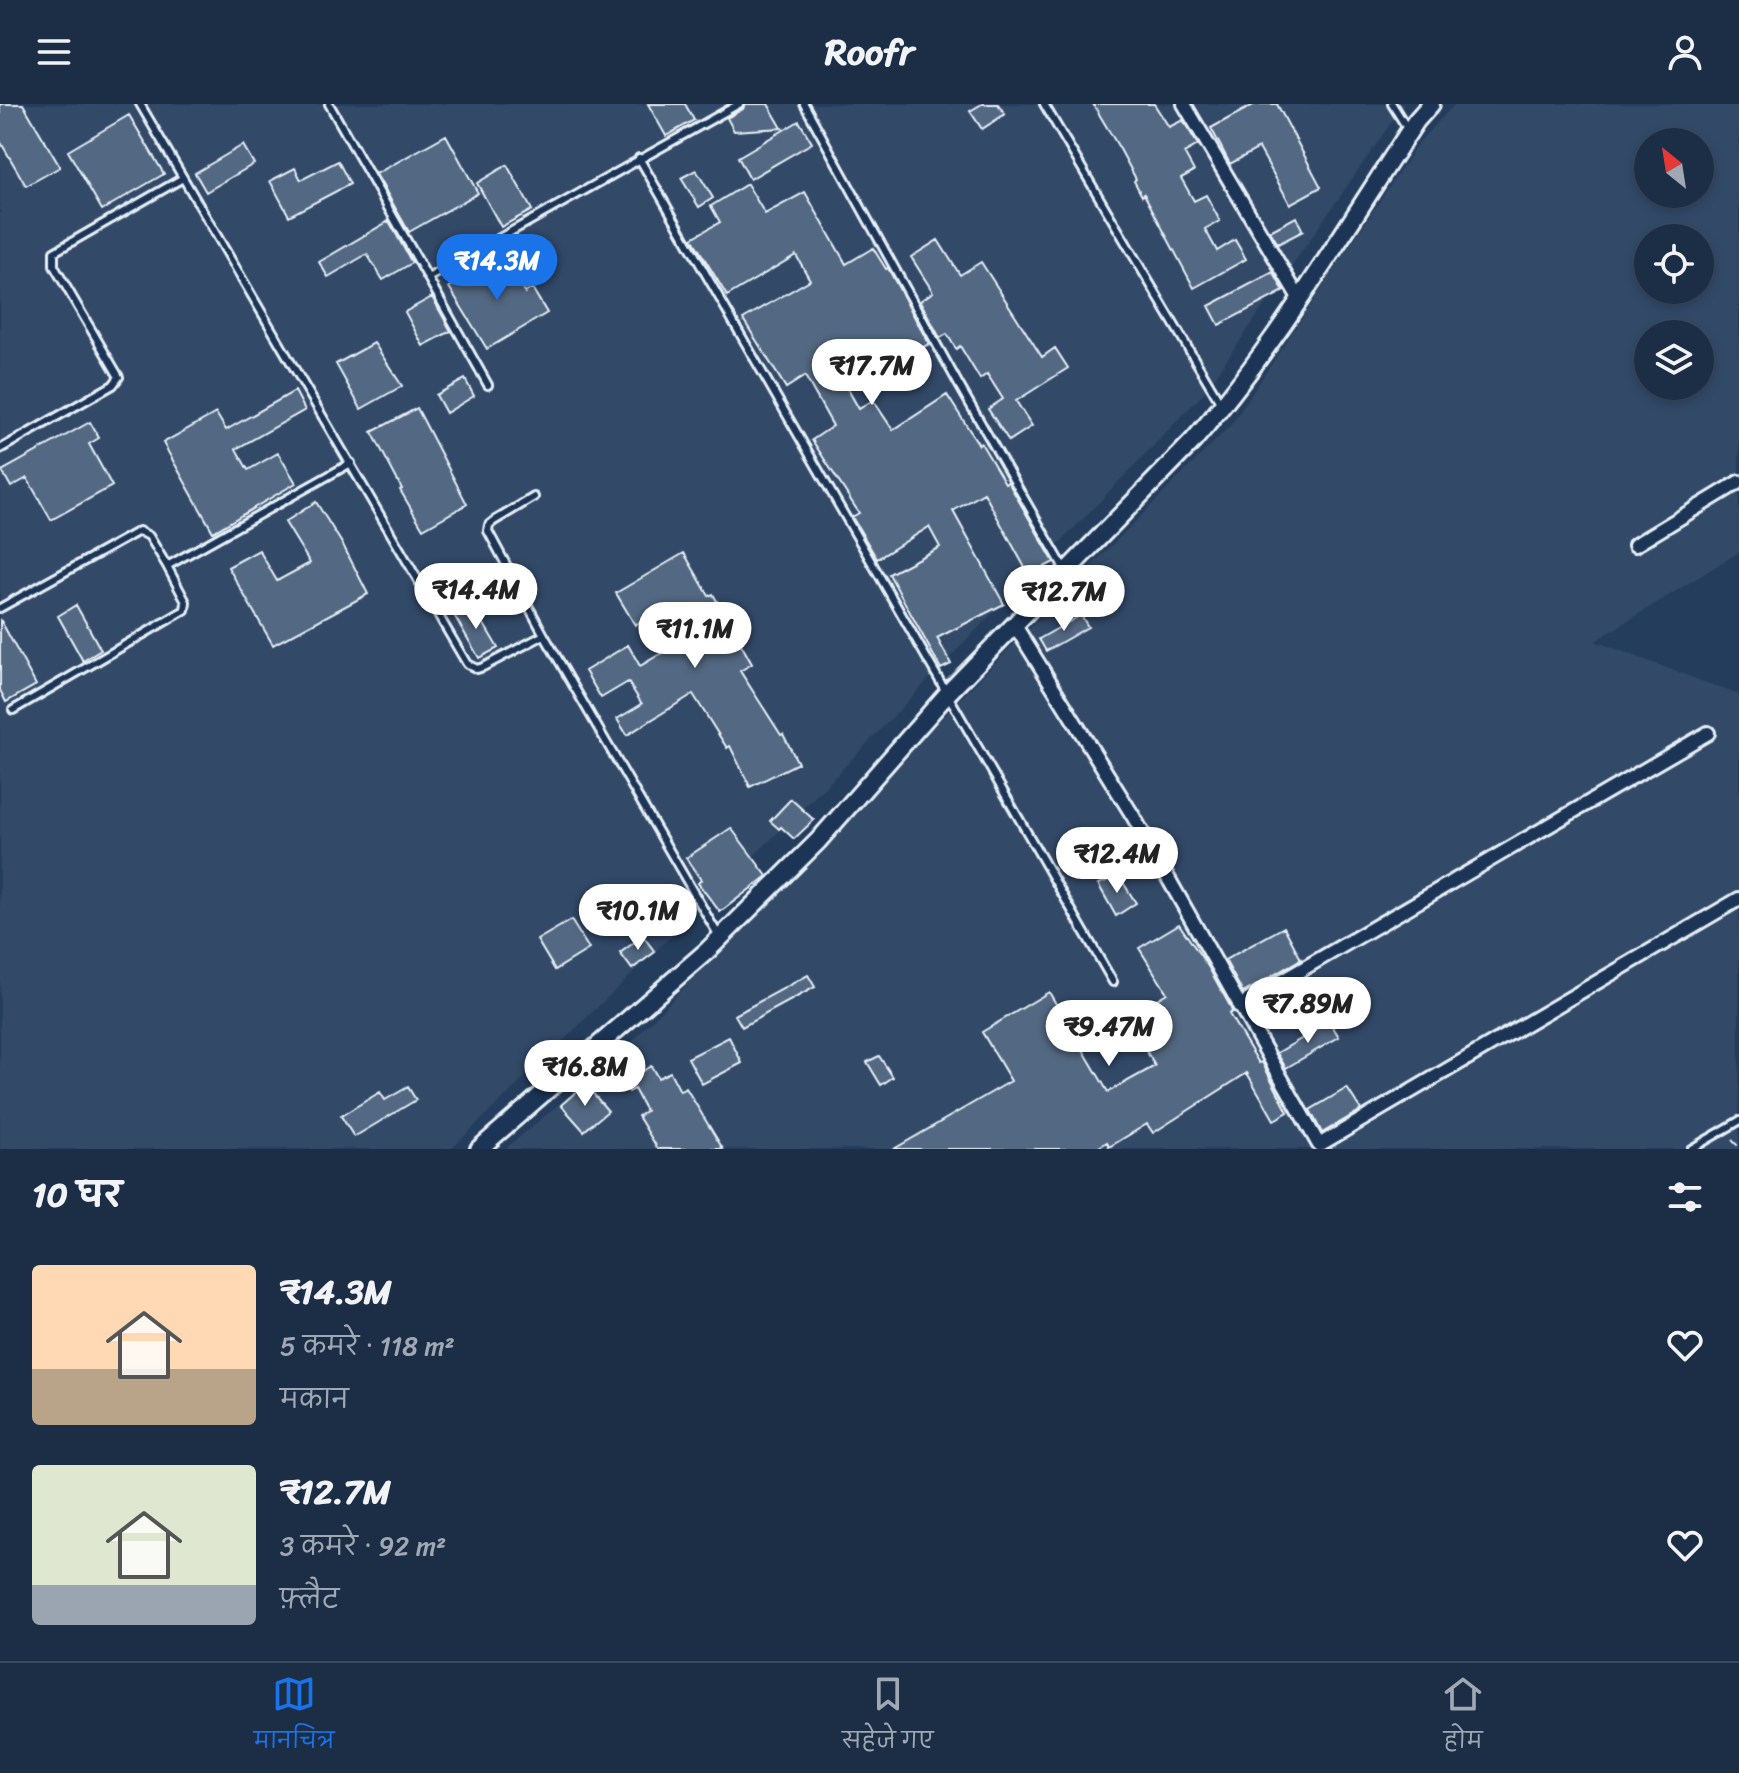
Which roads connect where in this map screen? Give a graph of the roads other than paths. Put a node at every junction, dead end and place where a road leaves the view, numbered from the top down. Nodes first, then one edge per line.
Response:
1 (140, 104) edge
2 (329, 104) edge
3 (739, 104) edge
4 (804, 104) edge
5 (1044, 104) edge
6 (1184, 104) edge
7 (1392, 104) edge
8 (1431, 104) edge
9 (1409, 132) junction
10 (639, 158) junction
11 (183, 178) junction
12 (428, 278) junction
13 (1299, 298) junction
14 (488, 385) dead end
15 (1223, 407) junction
16 (0, 449) edge
17 (351, 463) junction
18 (1739, 482) edge
19 (534, 497) dead end
20 (1635, 545) dead end
21 (167, 566) junction
22 (1066, 571) junction
23 (0, 608) edge
24 (1014, 624) junction
25 (544, 635) junction
26 (948, 693) junction
27 (13, 710) dead end
28 (1708, 733) dead end
29 (1739, 899) edge
30 (720, 938) junction
31 (1113, 982) dead end
32 (1239, 1006) junction
33 (1739, 1121) edge
34 (1320, 1147) edge
35 (479, 1149) edge
36 (1691, 1149) edge

1 - 11 lane
2 - 12 lane
3 - 10 lane
4 - 22 lane
5 - 15 lane
6 - 13 street
7 - 9 lane
8 - 9 street
9 - 13 street
10 - 12 lane
10 - 26 lane
11 - 16 lane
11 - 17 lane
12 - 14 lane
13 - 15 street
15 - 22 street
17 - 21 lane
17 - 25 lane
18 - 20 street
19 - 25 lane
21 - 23 lane
21 - 27 lane
22 - 24 street
24 - 26 street
24 - 32 street
25 - 30 lane
26 - 30 street
26 - 31 lane
28 - 32 street
29 - 34 street
30 - 35 street
32 - 34 street
33 - 36 lane

